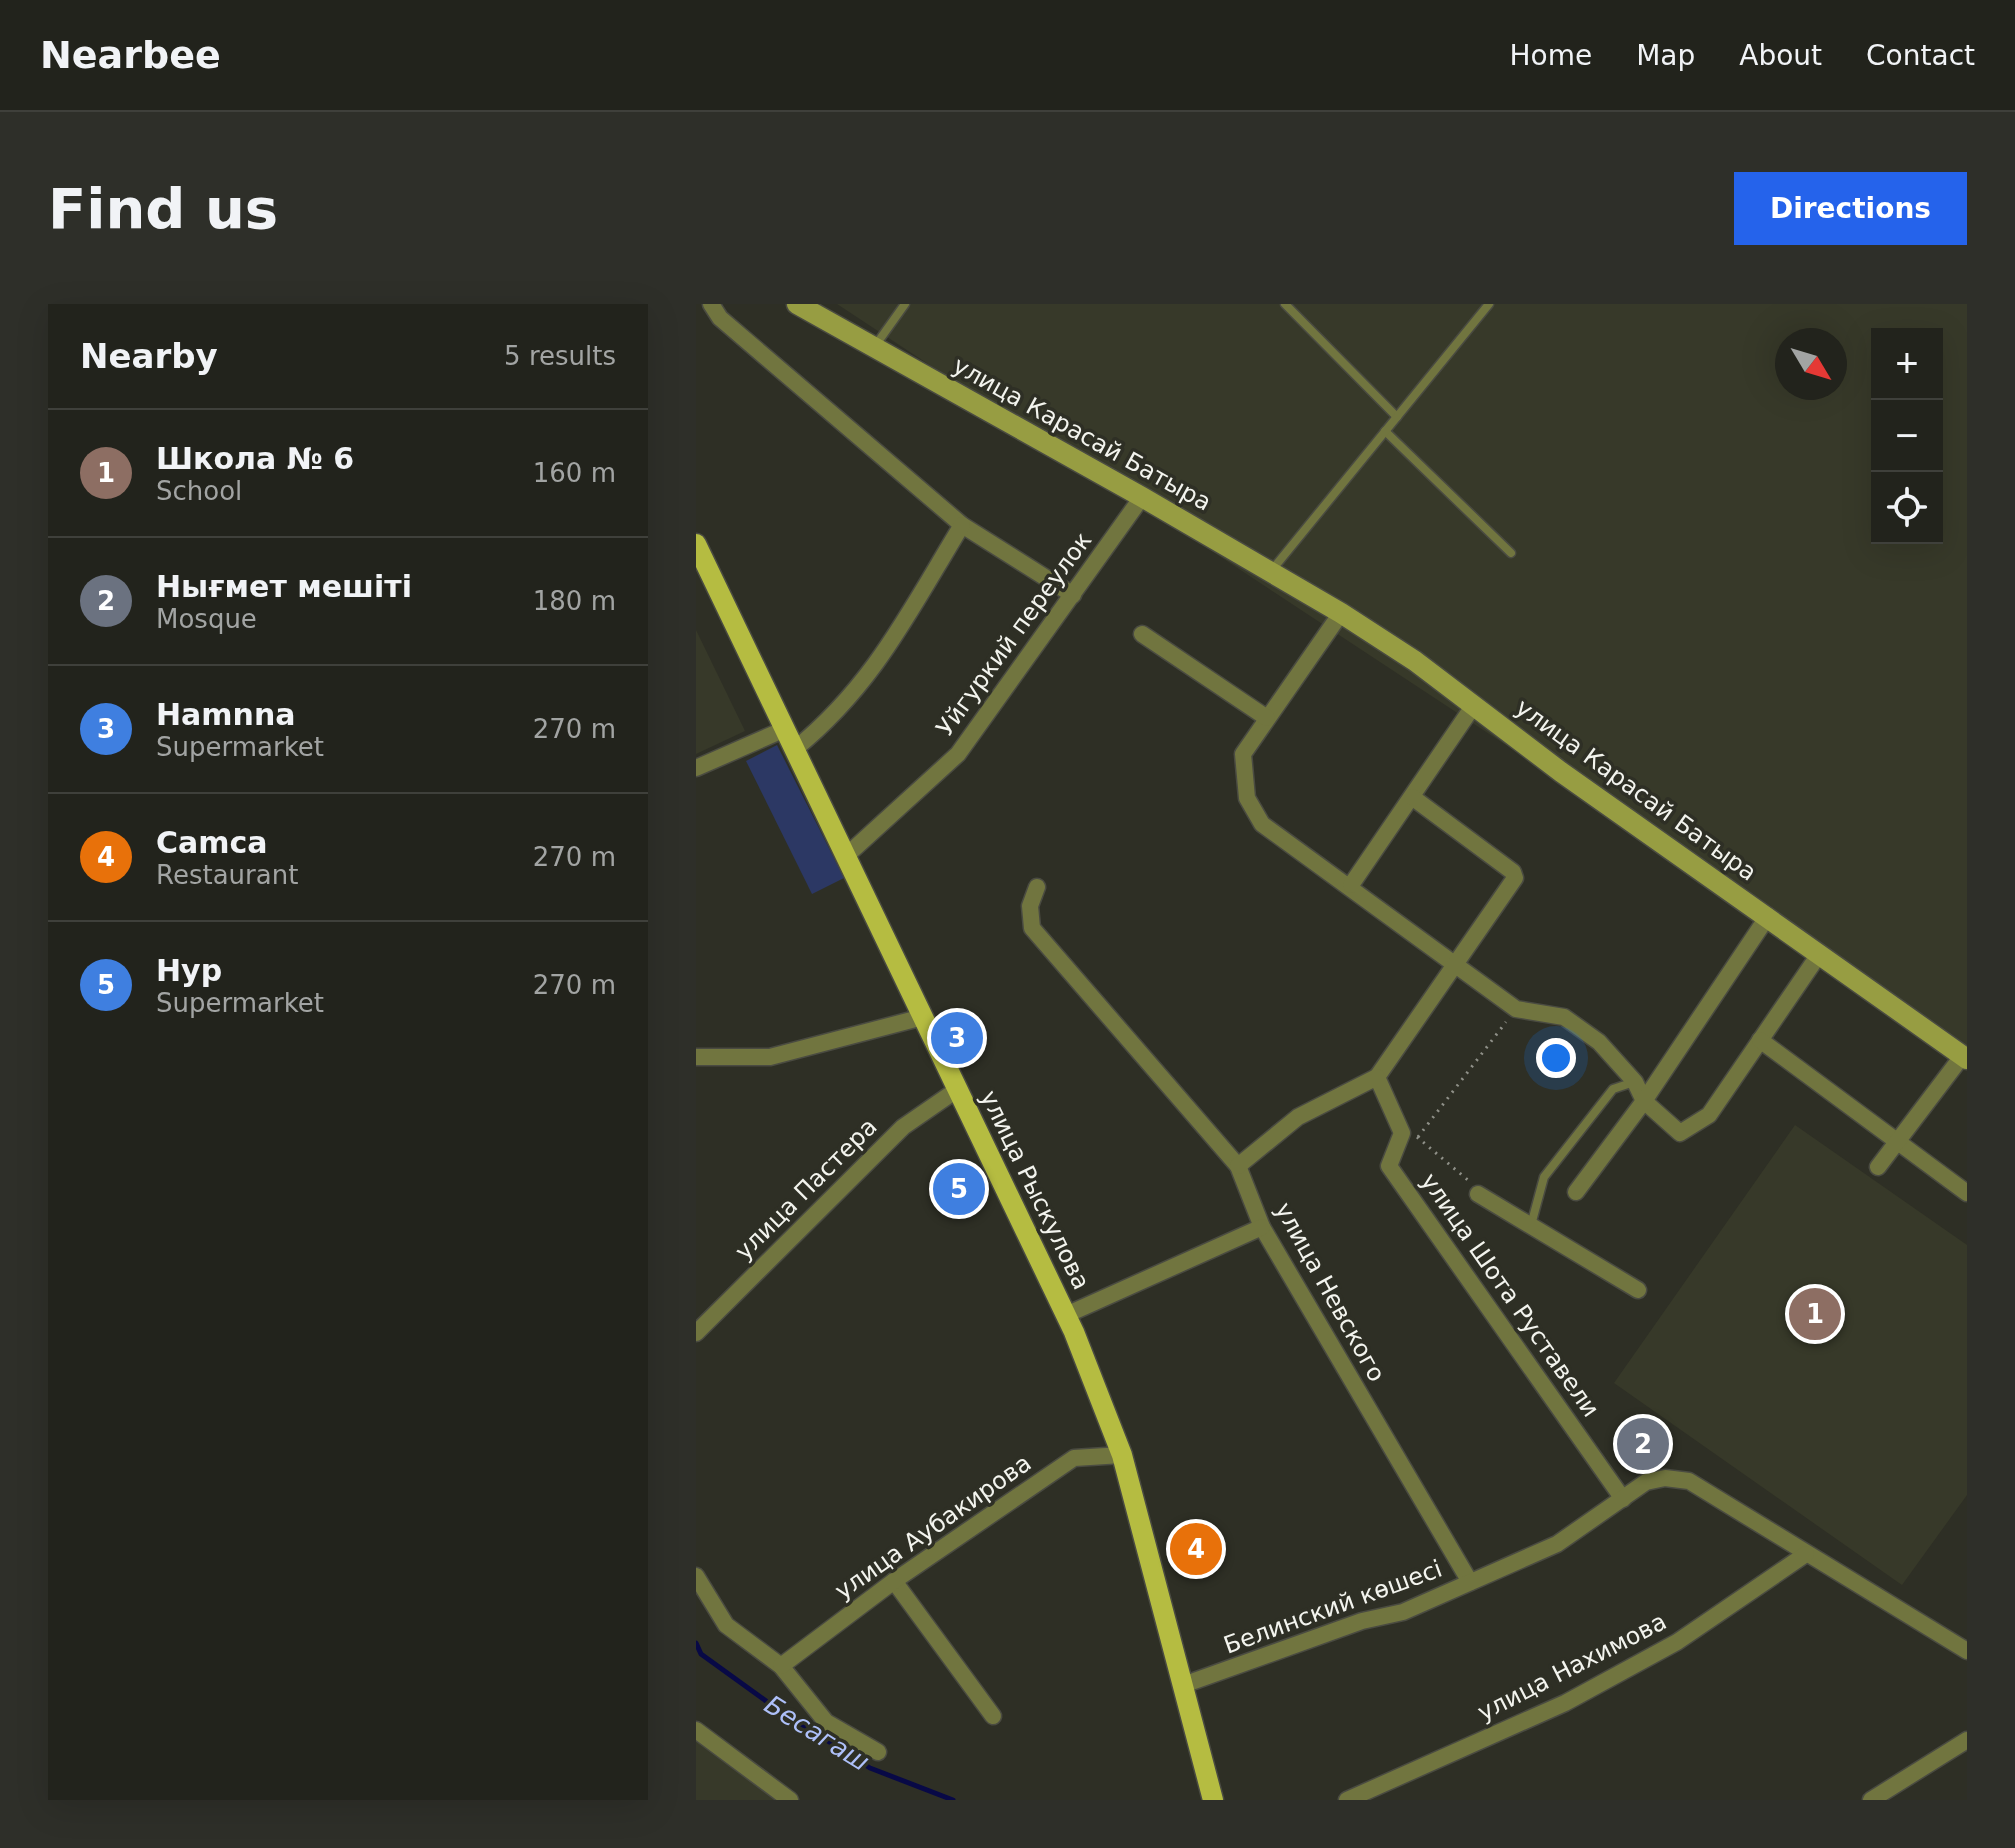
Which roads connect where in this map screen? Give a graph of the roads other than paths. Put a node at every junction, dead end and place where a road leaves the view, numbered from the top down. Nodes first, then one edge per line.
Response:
1 (711, 304) edge
2 (797, 304) edge
3 (905, 304) edge
4 (1285, 304) edge
5 (1489, 304) edge
6 (874, 348) junction
7 (1397, 417) junction
8 (1385, 431) junction
9 (1142, 497) junction
10 (962, 525) junction
11 (696, 544) edge
12 (1511, 553) dead end
13 (1271, 571) junction
14 (1073, 595) junction
15 (1341, 613) junction
16 (1142, 634) dead end
17 (1474, 705) junction
18 (1267, 718) junction
19 (785, 729) junction
20 (795, 749) junction
21 (696, 768) edge
22 (1412, 797) junction
23 (846, 856) junction
24 (1351, 885) junction
25 (1037, 887) dead end
26 (1768, 916) junction
27 (1820, 953) junction
28 (1455, 967) junction
29 (923, 1017) junction
30 (1760, 1040) junction
31 (696, 1057) edge
32 (1965, 1057) edge
33 (1377, 1077) junction
34 (1635, 1082) junction
35 (958, 1089) junction
36 (1644, 1101) junction
37 (1898, 1138) junction
38 (1238, 1166) junction
39 (1878, 1167) dead end
40 (1576, 1192) dead end
41 (1967, 1193) edge
42 (1478, 1194) road end
43 (1531, 1225) junction
44 (1262, 1227) junction
45 (1638, 1290) dead end
46 (1066, 1315) junction
47 (696, 1333) edge
48 (1122, 1455) junction
49 (1623, 1499) junction
50 (1806, 1554) junction
51 (696, 1576) edge
52 (894, 1581) junction
53 (1470, 1582) junction
54 (1967, 1651) edge
55 (781, 1666) junction
56 (1183, 1685) junction
57 (993, 1716) dead end
58 (696, 1730) edge
59 (1967, 1740) edge
60 (878, 1752) dead end
61 (790, 1800) edge
62 (1213, 1800) edge
63 (1347, 1800) edge
64 (1871, 1800) edge

1 - 10 street
2 - 6 main road, улица Карасай Батыра
3 - 6 lane
4 - 7 lane
5 - 7 lane
6 - 9 main road, улица Карасай Батыра
7 - 8 lane
8 - 12 lane
8 - 13 lane
9 - 13 main road, улица Карасай Батыра
9 - 14 street, Уйгуркий переулок
10 - 14 street
10 - 20 street
11 - 19 main road, улица Рыскулова
13 - 15 main road, улица Карасай Батыра
14 - 23 street, Уйгуркий переулок
15 - 17 main road, улица Карасай Батыра
15 - 18 street
16 - 18 street
17 - 22 street
17 - 26 main road, улица Карасай Батыра
18 - 24 street
19 - 20 main road, улица Рыскулова
19 - 21 street
20 - 23 main road, улица Рыскулова
22 - 24 street
22 - 28 street
23 - 29 main road, улица Рыскулова
24 - 28 street
25 - 38 street, улица Невского
26 - 27 main road, улица Карасай Батыра
26 - 36 street
27 - 30 street
27 - 32 main road, улица Карасай Батыра
28 - 33 street
28 - 34 street
29 - 31 street
29 - 35 main road, улица Рыскулова
30 - 36 street
30 - 37 street
32 - 37 street, улица Карасай Батыра
33 - 38 street
33 - 49 street, улица Шота Руставели
34 - 36 street
34 - 43 lane
35 - 46 main road, улица Рыскулова
35 - 47 street, улица Пастера
36 - 40 street
37 - 39 street, улица Карасай Батыра
37 - 41 street
38 - 44 street, улица Невского
42 - 43 street
43 - 45 street
44 - 46 street
44 - 53 street, улица Невского
46 - 48 main road, улица Рыскулова
48 - 52 street, улица Аубакирова
48 - 56 main road, улица Рыскулова
49 - 50 street
49 - 53 street, Белинский көшесi
50 - 54 street
50 - 63 street, улица Нахимова
51 - 55 street
52 - 55 street, улица Аубакирова
52 - 57 street
53 - 56 street, Белинский көшесi
55 - 60 street
56 - 62 main road, улица Рыскулова
58 - 61 street
59 - 64 street

